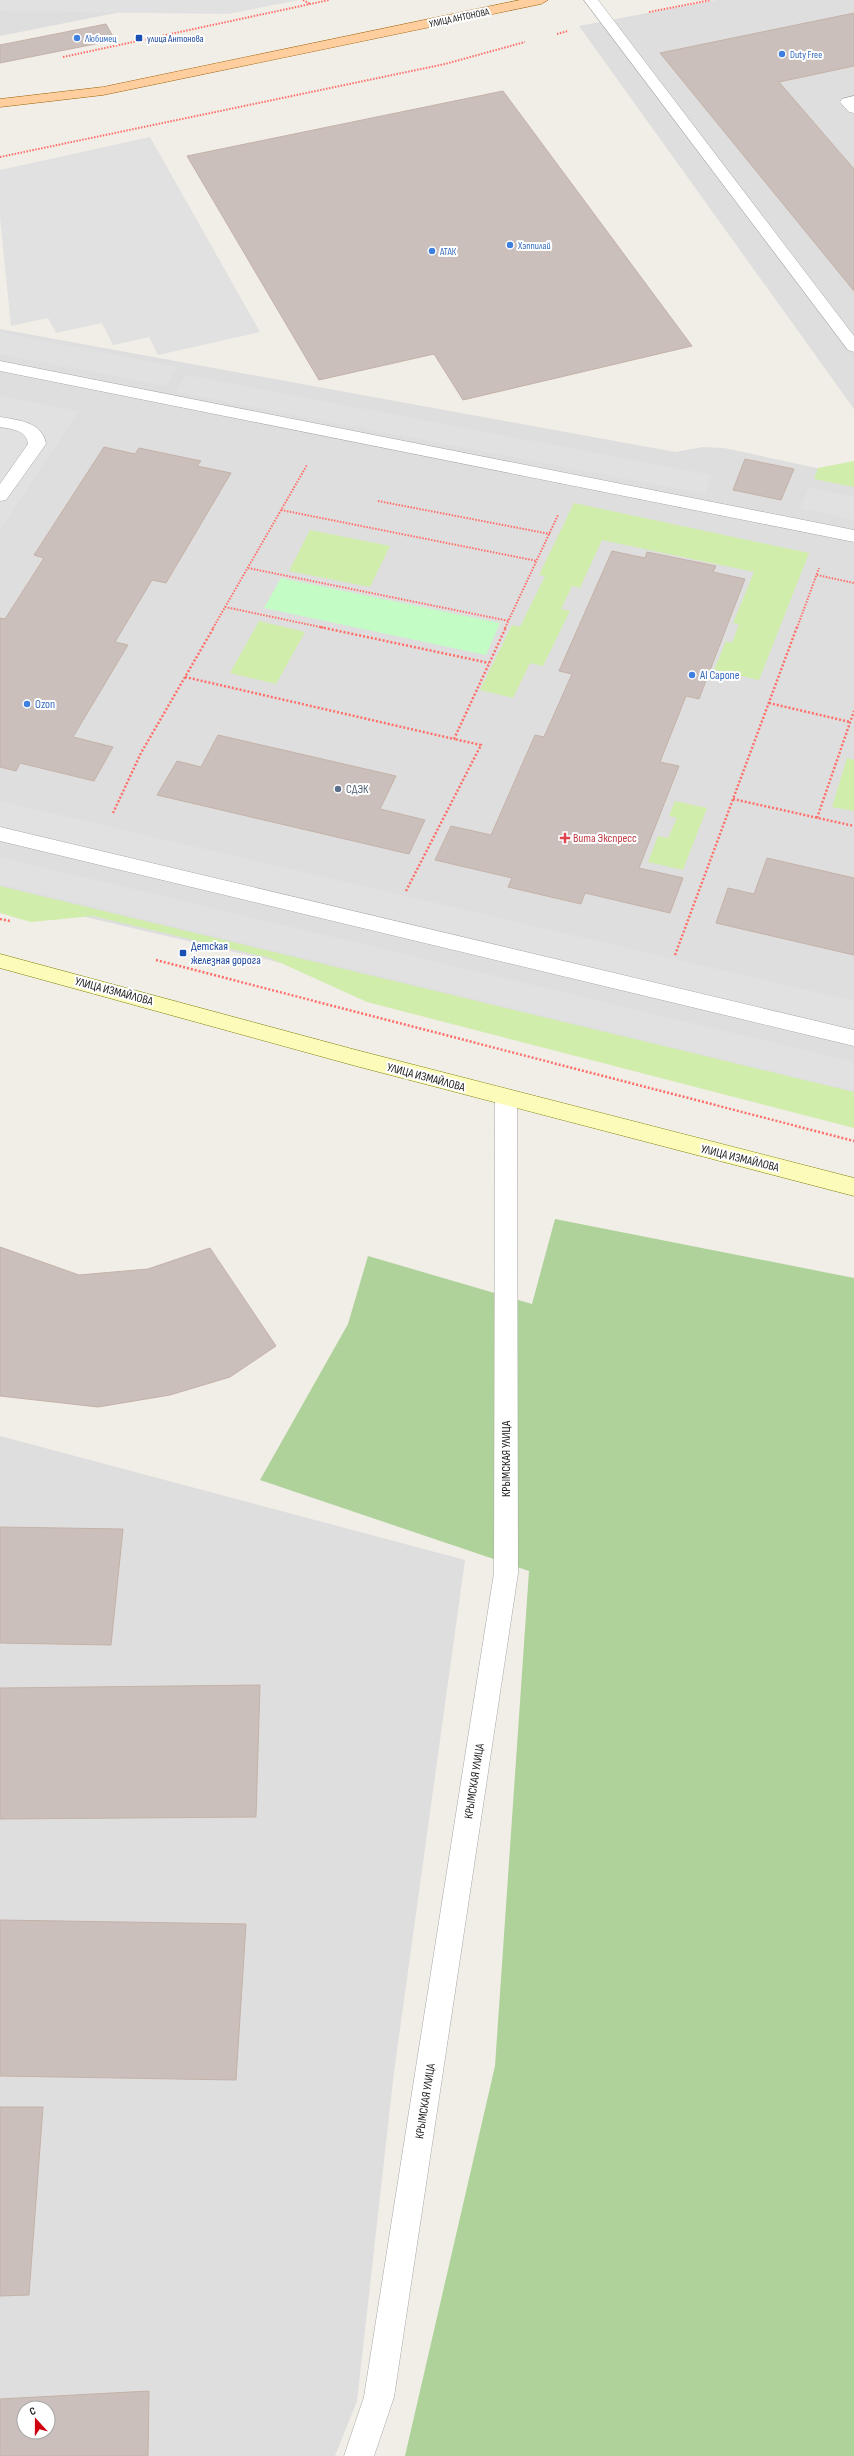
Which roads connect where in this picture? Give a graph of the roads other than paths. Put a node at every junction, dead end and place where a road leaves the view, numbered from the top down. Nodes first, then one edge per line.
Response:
1 (541, 0) edge
2 (591, 0) edge
3 (103, 91) junction
4 (854, 100) edge
5 (0, 103) edge
6 (854, 109) edge
7 (0, 117) edge
8 (854, 347) edge
9 (0, 366) edge
10 (0, 422) edge
11 (0, 496) edge
12 (854, 536) edge
13 (0, 834) edge
14 (0, 960) edge
15 (854, 1038) edge
16 (506, 1098) junction
17 (854, 1187) edge
18 (359, 2456) edge

1 - 3 main road, УЛИЦА АНТОНОВА
2 - 8 street
3 - 5 main road, УЛИЦА АНТОНОВА
3 - 7 main road
4 - 6 street
9 - 12 street
10 - 11 street
13 - 15 street
14 - 16 main road, УЛИЦА ИЗМАЙЛОВА
16 - 17 main road, УЛИЦА ИЗМАЙЛОВА
16 - 18 street, КРЫМСКАЯ УЛИЦА

